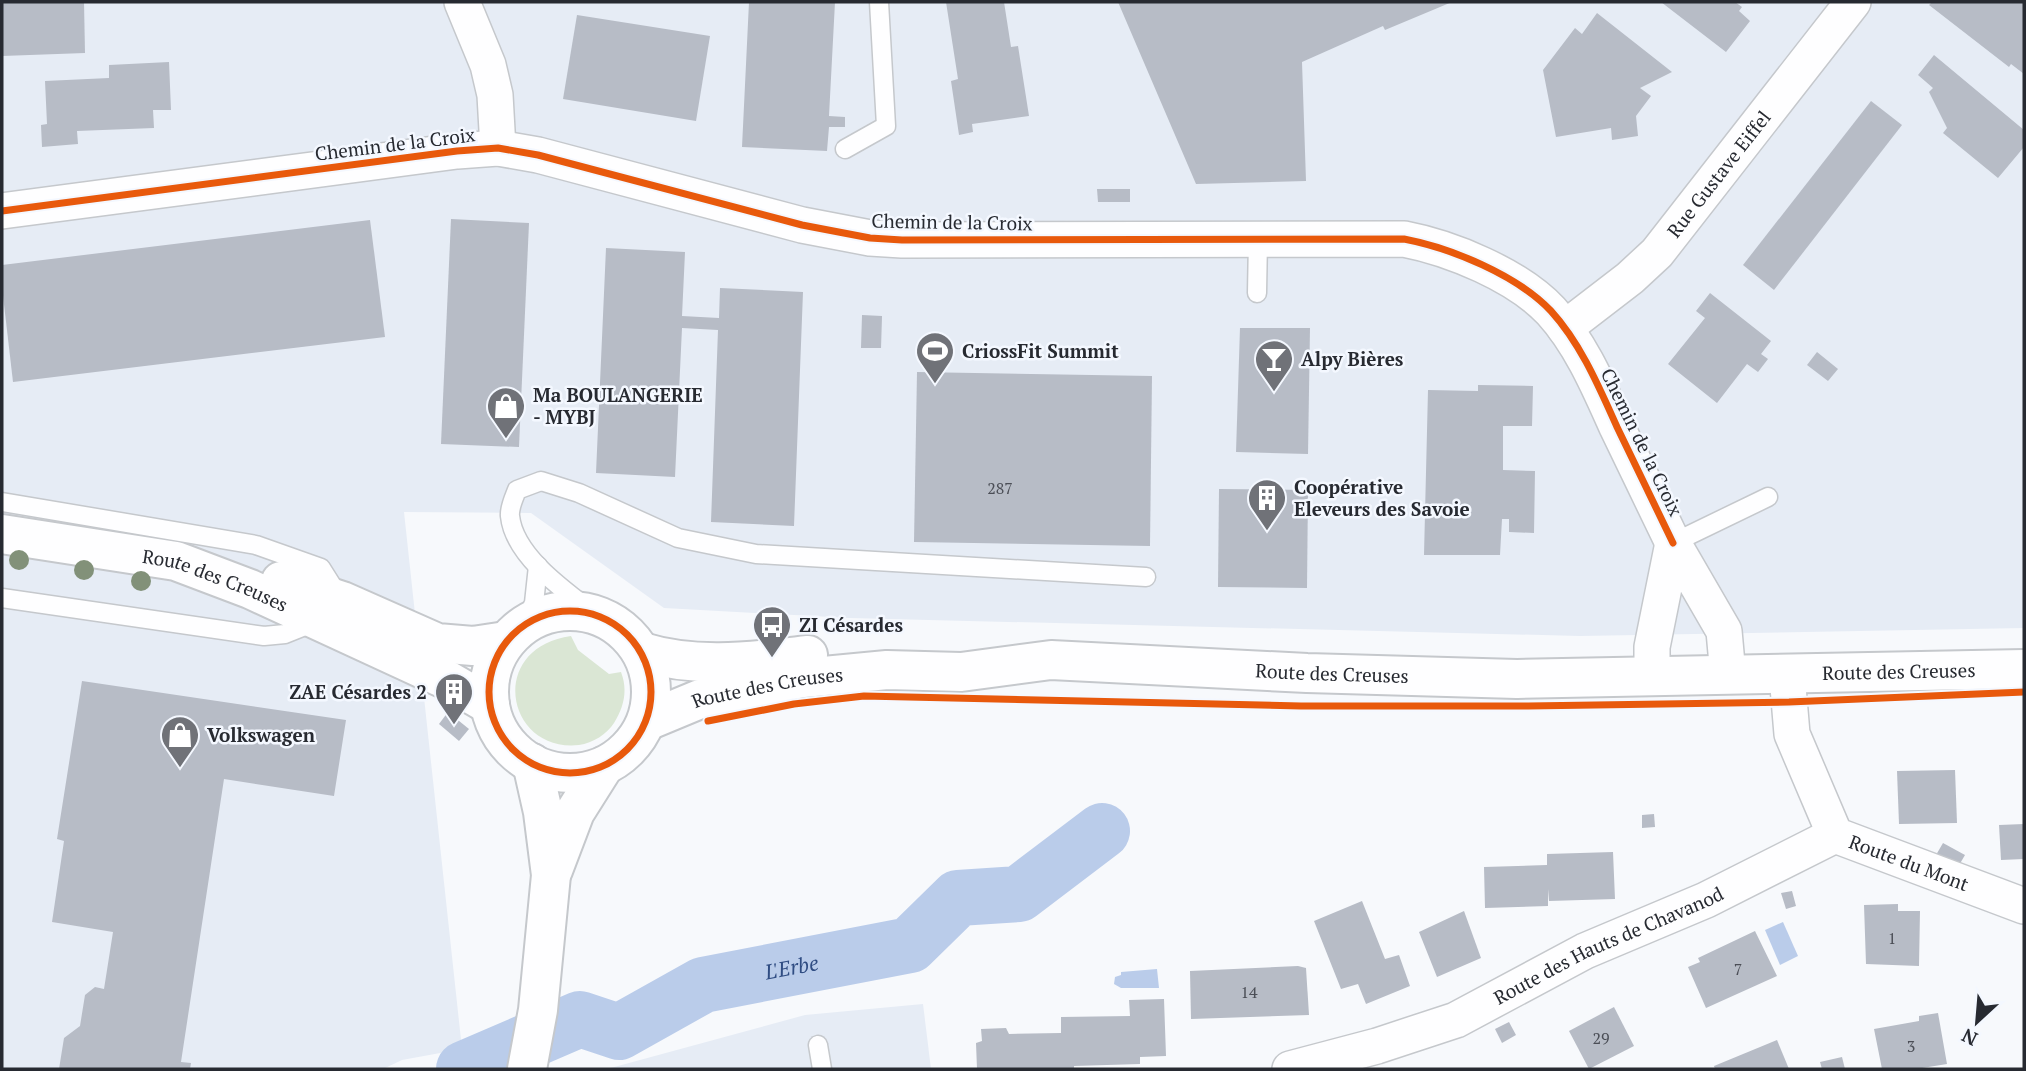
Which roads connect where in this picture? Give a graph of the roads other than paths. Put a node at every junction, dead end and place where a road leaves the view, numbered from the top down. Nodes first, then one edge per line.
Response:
1 (462, 2) edge
2 (879, 2) edge
3 (1853, 2) edge
4 (498, 148) junction
5 (845, 149) dead end
6 (2, 211) edge
7 (1258, 239) junction
8 (1257, 293) dead end
9 (1564, 328) junction
10 (1768, 497) dead end
11 (2, 502) edge
12 (2, 534) edge
13 (1673, 543) junction
14 (538, 566) junction
15 (1146, 577) dead end
16 (2, 598) edge
17 (330, 611) junction
18 (595, 614) junction
19 (515, 632) junction
20 (642, 652) junction
21 (1051, 660) junction
22 (2024, 668) edge
23 (1728, 675) junction
24 (1787, 675) junction
25 (1652, 676) junction
26 (489, 705) junction
27 (647, 722) junction
28 (532, 763) junction
29 (604, 766) junction
30 (1835, 835) junction
31 (551, 876) junction
32 (2024, 906) edge
33 (818, 1045) dead end
34 (1378, 1058) edge
35 (527, 1068) edge
36 (822, 1069) edge
37 (1290, 1069) edge

1 - 4 street
2 - 5 lane
3 - 9 street, Rue Gustave Eiffel
4 - 6 street, Chemin de la Croix
4 - 7 street, Chemin de la Croix
7 - 8 lane
7 - 9 street, Chemin de la Croix
9 - 13 street, Chemin de la Croix
10 - 13 lane
11 - 17 lane
12 - 17 main road, Route des Creuses
13 - 23 street, Chemin de la Croix
13 - 25 street, Chemin de la Croix
14 - 15 lane
14 - 18 lane
14 - 19 lane
16 - 17 lane
17 - 19 main road
17 - 26 main road, Route des Creuses
18 - 19 main road
18 - 20 main road
19 - 26 main road
20 - 21 main road
20 - 27 main road
21 - 25 main road, Route des Creuses
21 - 27 main road, Route des Creuses
22 - 24 main road, Route des Creuses
23 - 24 main road, Route des Creuses
23 - 25 main road, Route des Creuses
24 - 30 street, Route du Mont
26 - 28 main road
27 - 29 main road
28 - 29 main road
28 - 31 main road
29 - 31 main road
30 - 32 street, Route du Mont
30 - 34 street, Route des Hauts de Chavanod
31 - 35 main road
33 - 36 lane
34 - 37 street, Route des Hauts de Chavanod

